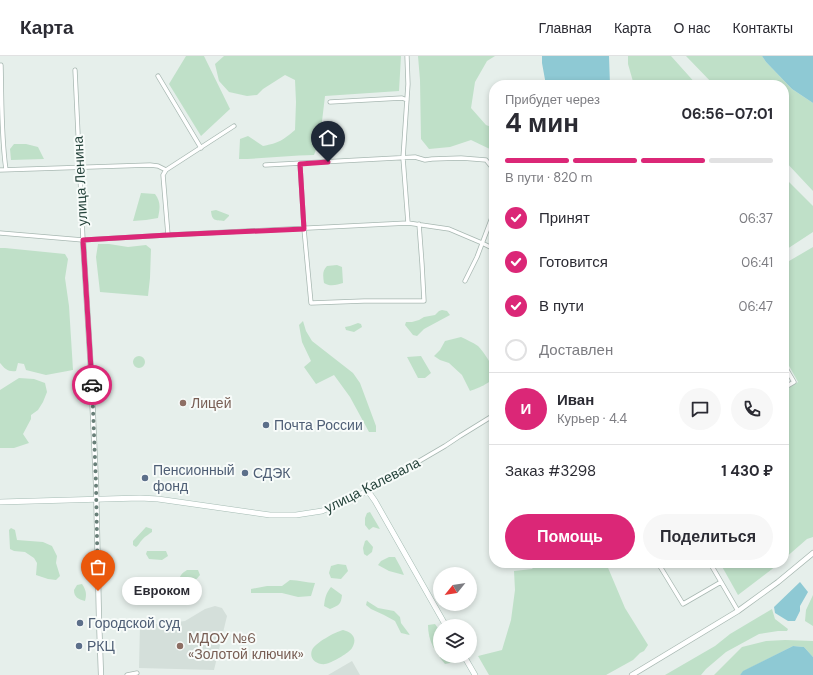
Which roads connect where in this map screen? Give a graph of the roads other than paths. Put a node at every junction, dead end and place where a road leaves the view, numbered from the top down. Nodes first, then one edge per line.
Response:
1 (408, 56) edge
2 (1, 65) edge
3 (75, 70) dead end
4 (158, 76) dead end
5 (407, 100) junction
6 (330, 102) dead end
7 (234, 126) dead end
8 (201, 148) junction
9 (403, 158) junction
10 (300, 164) junction
11 (489, 164) edge
12 (265, 165) dead end
13 (79, 167) junction
14 (0, 170) edge
15 (6, 170) junction
16 (166, 170) junction
17 (408, 223) junction
18 (419, 224) junction
19 (489, 225) edge
20 (304, 229) junction
21 (0, 233) edge
22 (168, 235) junction
23 (83, 240) junction
24 (482, 243) junction
25 (489, 246) edge
26 (465, 281) dead end
27 (789, 374) edge
28 (789, 385) edge
29 (489, 418) edge
30 (368, 491) junction
31 (96, 499) junction
32 (0, 502) edge
33 (813, 553) edge
34 (661, 568) edge
35 (713, 568) edge
36 (721, 582) junction
37 (738, 611) junction
38 (442, 619) edge
39 (468, 663) edge
40 (137, 673) dead end
41 (102, 675) edge
42 (127, 675) edge
43 (475, 675) edge
44 (632, 675) edge

1 - 5 street
2 - 15 street
3 - 13 street, улица Ленина
4 - 8 street
5 - 6 street
5 - 9 street
7 - 8 street
8 - 16 street
9 - 10 street
9 - 11 street
9 - 17 street
10 - 12 street
10 - 20 street
13 - 15 street
13 - 16 street
13 - 23 street, улица Ленина
14 - 15 street
16 - 22 street
17 - 18 street
17 - 20 street
18 - 20 street
18 - 24 street
19 - 24 street
20 - 22 street
21 - 23 street
22 - 23 street
23 - 31 street, улица Ленина
24 - 25 street
24 - 26 street
27 - 28 street
29 - 30 street, улица Калевала
30 - 31 main road, улица Калевала
30 - 38 main road
31 - 32 main road, улица Калевала
31 - 41 street, улица Ленина
33 - 37 street
34 - 36 street
35 - 36 street
36 - 37 street
37 - 44 street
39 - 43 main road
40 - 42 street

